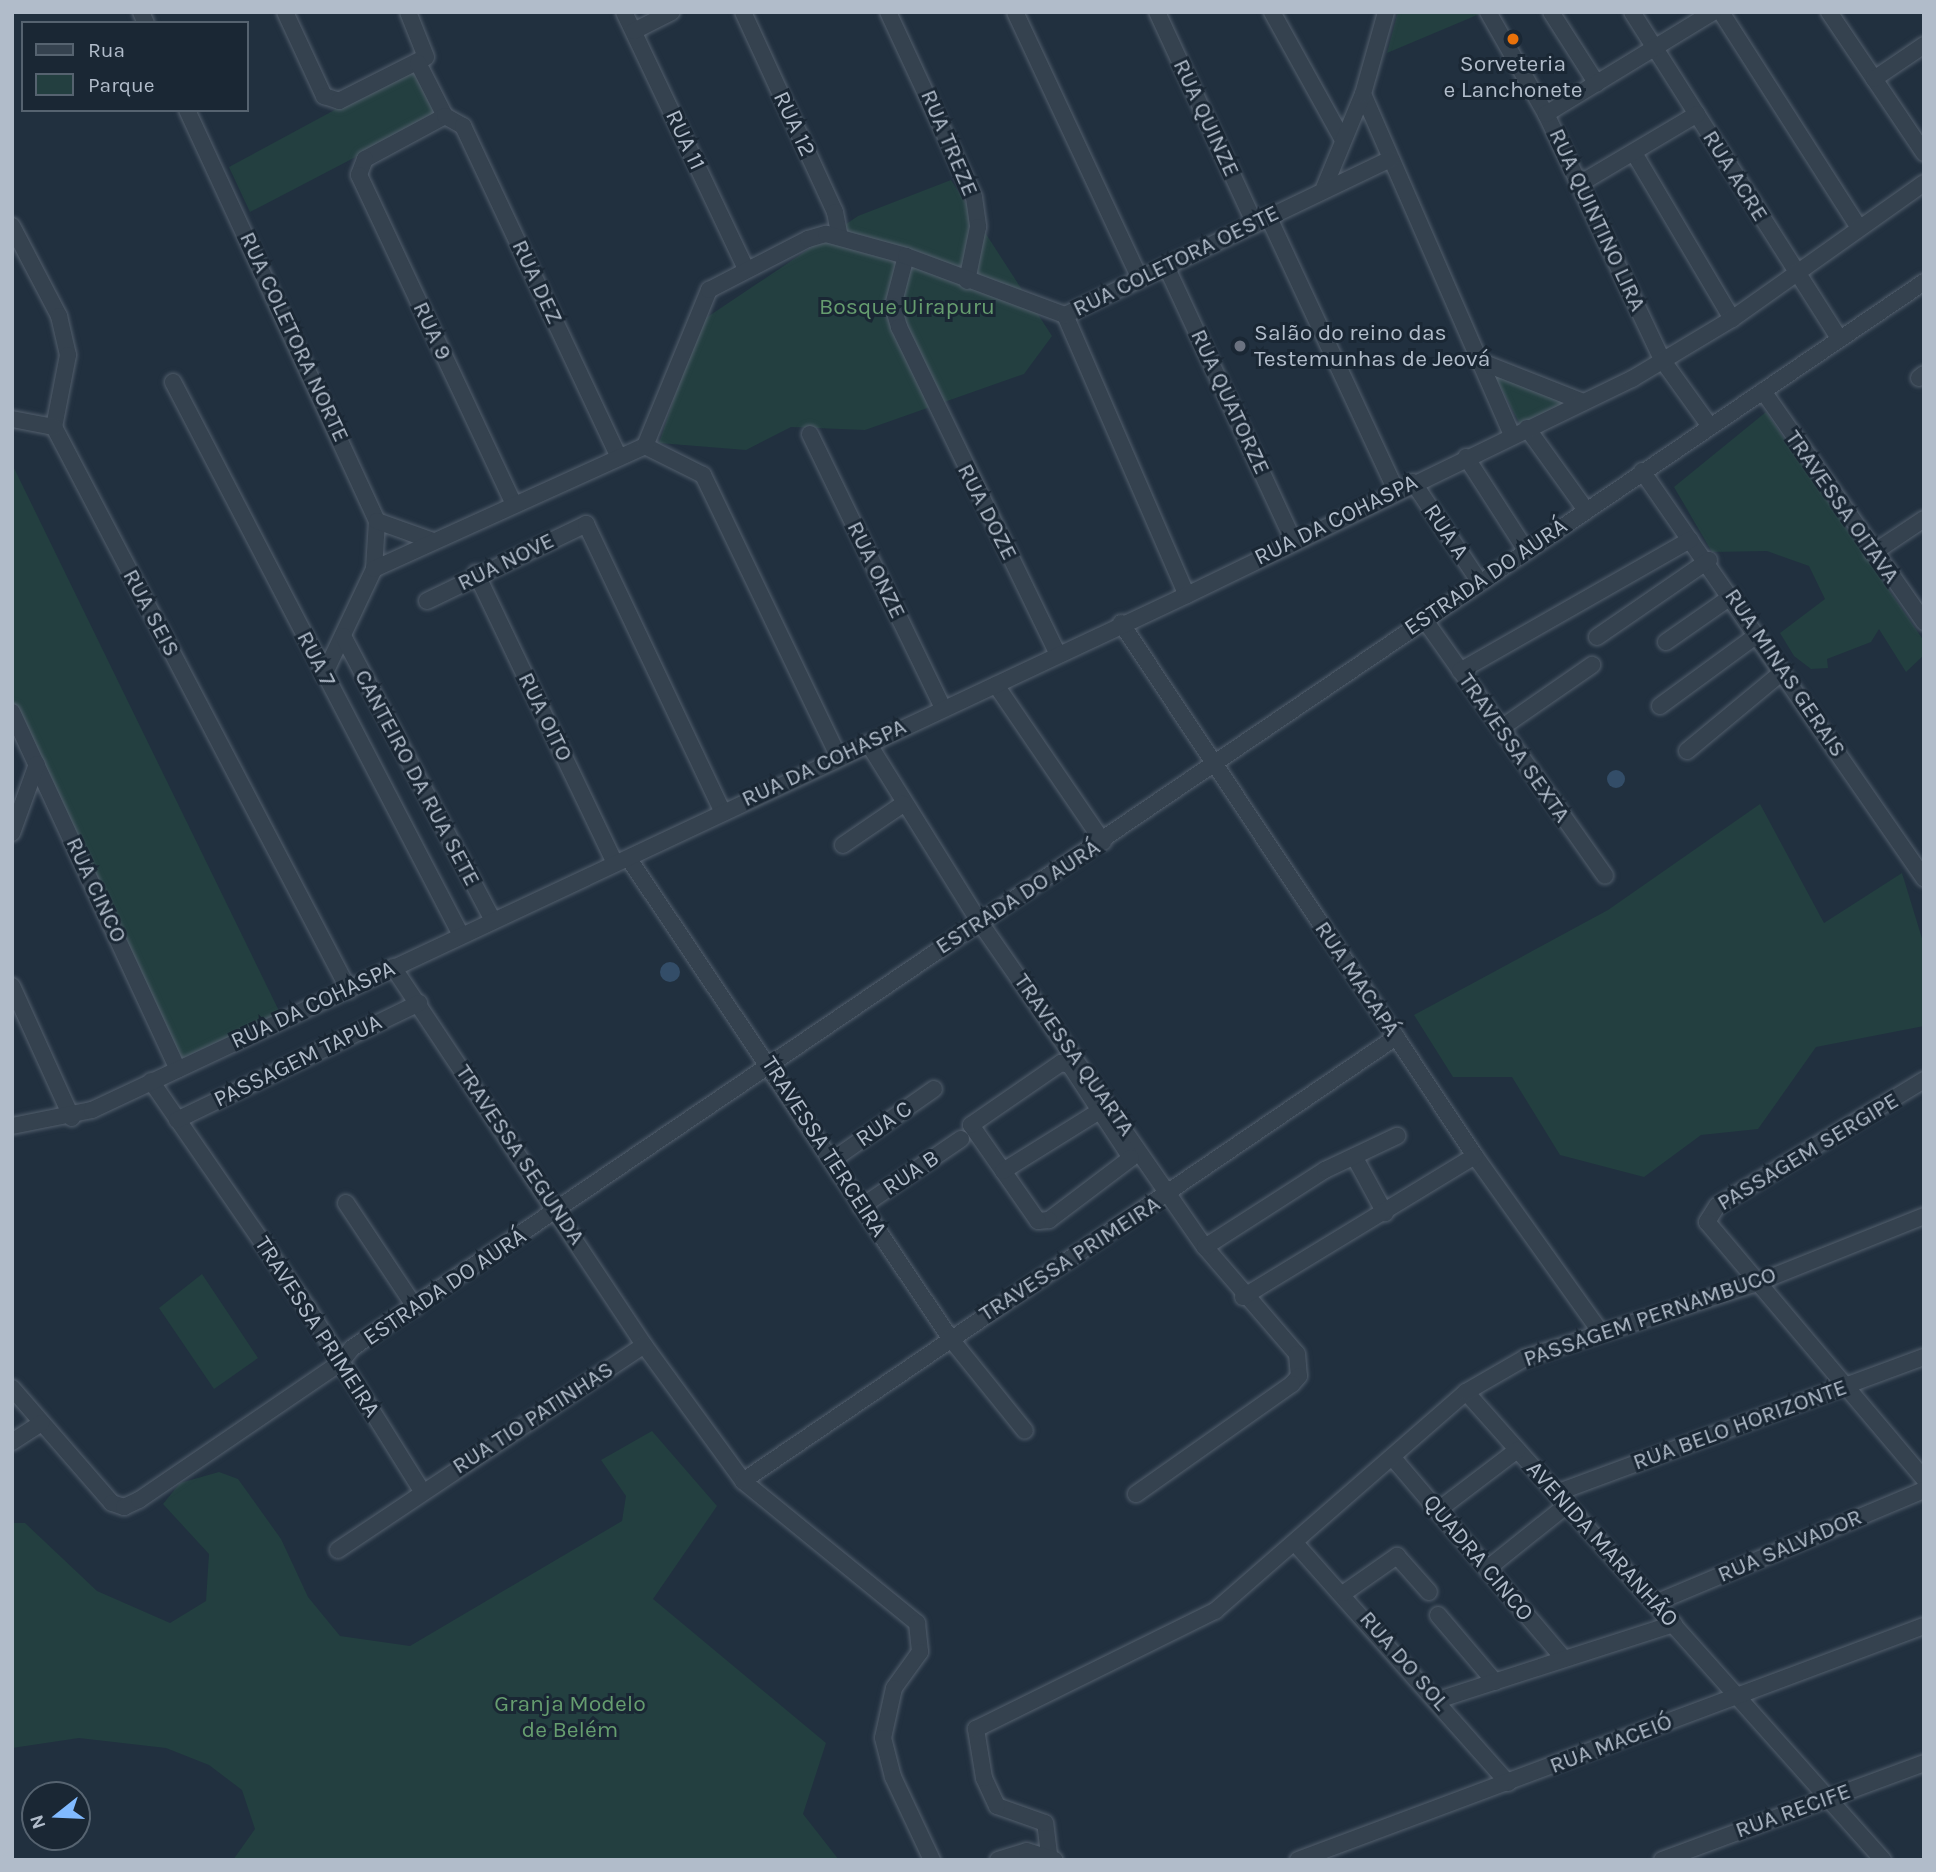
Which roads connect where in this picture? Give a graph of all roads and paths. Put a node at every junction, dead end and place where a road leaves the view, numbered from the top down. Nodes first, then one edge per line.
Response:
1 (285, 12) edge
2 (408, 12) edge
3 (624, 12) edge
4 (672, 12) edge
5 (743, 12) edge
6 (888, 12) edge
7 (1015, 12) edge
8 (1157, 12) edge
9 (1272, 12) edge
10 (1386, 12) edge
11 (1488, 12) edge
12 (1551, 12) edge
13 (1632, 12) edge
14 (1713, 12) edge
15 (1721, 12) edge
16 (1850, 12) edge
17 (1832, 17) edge
18 (634, 31) junction
19 (1924, 45) edge
20 (1654, 48) junction
21 (418, 63) junction
22 (1874, 79) junction
23 (1597, 84) junction
24 (1363, 94) junction
25 (188, 112) edge
26 (1546, 114) junction
27 (1697, 114) junction
28 (444, 116) junction
29 (1343, 140) junction
30 (1634, 153) junction
31 (1924, 153) edge
32 (1390, 159) junction
33 (1581, 183) junction
34 (1924, 183) edge
35 (1324, 188) junction
36 (1261, 220) junction
37 (1857, 225) junction
38 (12, 226) edge
39 (840, 237) junction
40 (906, 256) junction
41 (1166, 266) junction
42 (746, 269) junction
43 (1796, 275) junction
44 (1139, 279) junction
45 (967, 281) junction
46 (1924, 282) edge
47 (1065, 315) junction
48 (1732, 318) junction
49 (1839, 338) junction
50 (1479, 361) junction
51 (1663, 362) junction
52 (173, 382) dead end
53 (1763, 391) junction
54 (1583, 402) junction
55 (12, 419) edge
56 (1709, 425) junction
57 (54, 427) junction
58 (1519, 432) junction
59 (810, 434) dead end
60 (645, 446) junction
61 (619, 457) junction
62 (1466, 457) junction
63 (1642, 471) junction
64 (1413, 482) junction
65 (1396, 490) junction
66 (514, 504) junction
67 (1586, 509) junction
68 (1924, 519) edge
69 (377, 521) junction
70 (586, 524) joint
71 (1293, 539) junction
72 (1690, 540) junction
73 (433, 541) junction
74 (1526, 550) junction
75 (1873, 554) junction
76 (1709, 560) junction
77 (374, 569) junction
78 (476, 573) junction
79 (1479, 581) junction
80 (1187, 595) junction
81 (1732, 596) junction
82 (427, 601) dead end
83 (1918, 604) edge
84 (1424, 619) junction
85 (1924, 622) edge
86 (1121, 623) junction
87 (1757, 635) junction
88 (343, 636) junction
89 (1597, 637) dead end
90 (1666, 642) dead end
91 (1057, 652) junction
92 (1592, 664) dead end
93 (1460, 671) junction
94 (1782, 672) junction
95 (324, 676) junction
96 (996, 685) junction
97 (942, 706) junction
98 (1660, 706) dead end
99 (12, 712) edge
100 (1502, 728) junction
101 (868, 743) junction
102 (1688, 751) dead end
103 (839, 757) junction
104 (37, 764) junction
105 (1214, 764) junction
106 (903, 804) junction
107 (722, 811) junction
108 (12, 833) edge
109 (1103, 842) junction
110 (843, 845) dead end
111 (621, 860) junction
112 (1605, 876) dead end
113 (1924, 879) edge
114 (492, 919) junction
115 (979, 921) junction
116 (461, 934) junction
117 (393, 967) junction
118 (12, 986) edge
119 (349, 990) junction
120 (419, 1003) junction
121 (1396, 1037) junction
122 (1075, 1063) junction
123 (770, 1064) junction
124 (178, 1069) junction
125 (1924, 1080) edge
126 (151, 1081) junction
127 (934, 1089) dead end
128 (1101, 1110) junction
129 (72, 1118) junction
130 (177, 1120) junction
131 (12, 1126) edge
132 (1397, 1136) dead end
133 (961, 1139) dead end
134 (1475, 1156) junction
135 (1355, 1158) junction
136 (834, 1159) junction
137 (1003, 1171) junction
138 (1170, 1194) junction
139 (346, 1203) dead end
140 (861, 1207) junction
141 (559, 1212) junction
142 (1385, 1213) junction
143 (1924, 1216) edge
144 (1205, 1247) junction
145 (1754, 1283) junction
146 (1243, 1297) junction
147 (415, 1307) junction
148 (1599, 1330) junction
149 (950, 1338) junction
150 (644, 1345) junction
151 (1924, 1357) edge
152 (340, 1363) junction
153 (1844, 1387) junction
154 (12, 1388) edge
155 (1466, 1392) junction
156 (41, 1423) junction
157 (1025, 1431) dead end
158 (12, 1442) edge
159 (1517, 1450) junction
160 (1393, 1458) junction
161 (1924, 1479) edge
162 (743, 1480) junction
163 (1924, 1490) edge
164 (422, 1491) junction
165 (1136, 1494) dead end
166 (1562, 1499) junction
167 (1437, 1511) junction
168 (1295, 1542) junction
169 (338, 1550) dead end
170 (1487, 1569) junction
171 (1429, 1592) dead end
172 (1344, 1593) junction
173 (1656, 1603) junction
174 (1438, 1615) dead end
175 (1674, 1624) junction
176 (1924, 1626) edge
177 (1563, 1658) junction
178 (1495, 1682) junction
179 (1739, 1696) junction
180 (1437, 1700) junction
181 (1924, 1763) edge
182 (1508, 1783) junction
183 (1829, 1797) junction
184 (1052, 1857) edge
185 (933, 1860) edge
186 (998, 1860) edge
187 (1298, 1860) edge
188 (1662, 1860) edge
189 (1883, 1860) edge

1 - 21 street
2 - 21 street
3 - 18 street, RUA 11
4 - 18 street
5 - 39 street, RUA 12
6 - 45 street, RUA TREZE
7 - 44 street
8 - 36 street, RUA QUINZE
9 - 29 street
10 - 24 street
11 - 26 street, RUA QUINTINO LIRA
12 - 23 street
13 - 20 street, RUA ACRE
14 - 20 street
15 - 37 street
16 - 17 street
17 - 22 street
18 - 42 street, RUA 11
19 - 22 street
20 - 23 street
20 - 27 street, RUA ACRE
21 - 28 street
22 - 31 street
23 - 26 street
24 - 29 street
24 - 32 street
25 - 69 street, RUA COLETORA NORTE
26 - 33 street, RUA QUINTINO LIRA
27 - 30 street
27 - 43 street, RUA ACRE
28 - 61 street, RUA DEZ
28 - 66 street, RUA 9
29 - 35 street
30 - 33 street
30 - 48 street
32 - 35 street, RUA COLETORA OESTE
32 - 50 street
33 - 51 street, RUA QUINTINO LIRA
34 - 37 street, RUA DA COHASPA
35 - 36 street, RUA COLETORA OESTE
36 - 41 street, RUA COLETORA OESTE
36 - 65 street, RUA QUINZE
37 - 43 street, RUA DA COHASPA
38 - 57 street
39 - 40 street, RUA COLETORA OESTE
39 - 42 street, RUA COLETORA OESTE
40 - 45 street, RUA COLETORA OESTE
40 - 91 street, RUA DOZE
41 - 44 street, RUA COLETORA OESTE
41 - 71 street, RUA QUATORZE
42 - 60 street, RUA COLETORA OESTE
43 - 48 street, RUA DA COHASPA
43 - 49 street, RUA ACRE
44 - 47 street, RUA COLETORA OESTE
45 - 47 street, RUA COLETORA OESTE
46 - 49 street, ESTRADA DO AURÁ
47 - 80 street
48 - 51 street, RUA DA COHASPA
49 - 53 street, ESTRADA DO AURÁ
50 - 54 street
50 - 58 street
51 - 54 street, RUA DA COHASPA
51 - 56 street, RUA QUINTINO LIRA
52 - 95 street, RUA 7
53 - 56 street, ESTRADA DO AURÁ
53 - 75 street, TRAVESSA OITAVA
54 - 58 street, RUA DA COHASPA
55 - 57 street
56 - 63 street, ESTRADA DO AURÁ
57 - 119 street, RUA SEIS
58 - 62 street, RUA DA COHASPA
58 - 67 street
59 - 97 street, RUA ONZE
60 - 61 street
60 - 103 street
61 - 66 street
62 - 64 street, RUA DA COHASPA
62 - 74 street
63 - 67 street, ESTRADA DO AURÁ
63 - 72 street, RUA MINAS GERAIS
64 - 65 street, RUA DA COHASPA
64 - 79 street, RUA A
65 - 71 street, RUA DA COHASPA
66 - 73 street
67 - 74 street, ESTRADA DO AURÁ
68 - 75 street
69 - 73 street
69 - 77 street, RUA COLETORA NORTE
70 - 78 street, RUA NOVE
70 - 107 street, RUA DA COHASPA
71 - 80 street, RUA DA COHASPA
72 - 76 street, RUA MINAS GERAIS
72 - 93 street
73 - 77 street
74 - 79 street, ESTRADA DO AURÁ
75 - 83 street, TRAVESSA OITAVA
76 - 81 street, RUA MINAS GERAIS
76 - 89 street
77 - 88 street
78 - 82 street, RUA NOVE
78 - 111 street, RUA OITO
79 - 84 street, ESTRADA DO AURÁ
80 - 86 street, RUA DA COHASPA
81 - 87 street, RUA MINAS GERAIS
81 - 90 street
83 - 85 street, TRAVESSA OITAVA
84 - 93 street, TRAVESSA SEXTA
84 - 105 street, ESTRADA DO AURÁ
86 - 91 street, RUA DA COHASPA
86 - 105 street, RUA MACAPÁ
87 - 94 street, RUA MINAS GERAIS
87 - 98 street
88 - 95 street
88 - 114 street, CANTEIRO DA RUA SETE
91 - 96 street, RUA DA COHASPA
92 - 100 street
93 - 100 street, TRAVESSA SEXTA
94 - 102 street
94 - 113 street, RUA MINAS GERAIS
95 - 116 street, RUA 7
96 - 97 street, RUA DA COHASPA
96 - 109 street
97 - 101 street, RUA DA COHASPA
99 - 104 street, RUA CINCO
100 - 112 street, TRAVESSA SEXTA
101 - 103 street, RUA DA COHASPA
101 - 106 street, TRAVESSA QUARTA
103 - 107 street, RUA DA COHASPA
104 - 108 street
104 - 124 street, RUA CINCO
105 - 109 street, ESTRADA DO AURÁ
105 - 121 street, RUA MACAPÁ
106 - 110 street
106 - 115 street, TRAVESSA QUARTA
107 - 111 street, RUA DA COHASPA
109 - 115 street, ESTRADA DO AURÁ
111 - 114 street, RUA DA COHASPA
111 - 123 street, TRAVESSA TERCEIRA
114 - 116 street, RUA DA COHASPA
115 - 122 street, TRAVESSA QUARTA
115 - 123 street, ESTRADA DO AURÁ
116 - 117 street, RUA DA COHASPA
117 - 119 street, RUA DA COHASPA
117 - 120 street, TRAVESSA SEGUNDA
118 - 129 street
119 - 124 street, RUA DA COHASPA
120 - 130 street, PASSAGEM TAPUA
120 - 141 street, TRAVESSA SEGUNDA
121 - 134 street, RUA MACAPÁ
121 - 138 street, TRAVESSA PRIMEIRA
122 - 128 street
122 - 137 street
122 - 138 street, TRAVESSA QUARTA
123 - 136 street, TRAVESSA TERCEIRA
123 - 141 street, ESTRADA DO AURÁ
124 - 126 street, RUA DA COHASPA
125 - 145 street, PASSAGEM SERGIPE
126 - 129 street, RUA DA COHASPA
126 - 130 street, TRAVESSA PRIMEIRA
127 - 136 street, RUA C
128 - 137 street
128 - 137 street
129 - 131 street, RUA DA COHASPA
130 - 152 street, TRAVESSA PRIMEIRA
132 - 135 street
133 - 140 street, RUA B
134 - 142 street
134 - 148 street, RUA MACAPÁ
135 - 142 street
135 - 144 street
136 - 140 street, TRAVESSA TERCEIRA
138 - 144 street, TRAVESSA QUARTA
138 - 149 street, TRAVESSA PRIMEIRA
139 - 147 street
140 - 149 street, TRAVESSA TERCEIRA
141 - 147 street, ESTRADA DO AURÁ
141 - 150 street, TRAVESSA SEGUNDA
142 - 146 street
143 - 145 street, PASSAGEM PERNAMBUCO
144 - 146 street, TRAVESSA QUARTA
145 - 148 street, PASSAGEM PERNAMBUCO
145 - 153 street
146 - 165 street, TRAVESSA QUARTA
147 - 152 street, ESTRADA DO AURÁ
148 - 155 street, PASSAGEM PERNAMBUCO
149 - 157 street, TRAVESSA TERCEIRA
149 - 162 street, TRAVESSA PRIMEIRA
150 - 162 street, TRAVESSA SEGUNDA
150 - 164 street, RUA TIO PATINHAS
151 - 153 street, RUA BELO HORIZONTE
152 - 156 street, ESTRADA DO AURÁ
152 - 164 street, TRAVESSA PRIMEIRA
153 - 161 street
153 - 166 street, RUA BELO HORIZONTE
154 - 156 street
155 - 159 street, AVENIDA MARANHÃO
155 - 160 street, PASSAGEM PERNAMBUCO
156 - 158 street
159 - 166 street, AVENIDA MARANHÃO
159 - 167 street
160 - 167 street, QUADRA CINCO
160 - 168 street, PASSAGEM PERNAMBUCO
162 - 185 street, TRAVESSA SEGUNDA
163 - 173 street, RUA SALVADOR
164 - 169 street
166 - 170 street, RUA BELO HORIZONTE
166 - 173 street, AVENIDA MARANHÃO
167 - 170 street, QUADRA CINCO
168 - 172 street, RUA DO SOL
168 - 184 street, PASSAGEM PERNAMBUCO
170 - 177 street, QUADRA CINCO
171 - 172 street
172 - 180 street, RUA DO SOL
173 - 175 street, AVENIDA MARANHÃO
174 - 178 street
175 - 177 street
175 - 179 street, AVENIDA MARANHÃO
176 - 179 street, RUA MACEIÓ
177 - 178 street
178 - 180 street
179 - 182 street, RUA MACEIÓ
179 - 183 street, AVENIDA MARANHÃO
180 - 182 street, RUA DO SOL
181 - 183 street, RUA RECIFE
182 - 187 street, RUA MACEIÓ
183 - 188 street, RUA RECIFE
183 - 189 street, AVENIDA MARANHÃO
184 - 186 street

